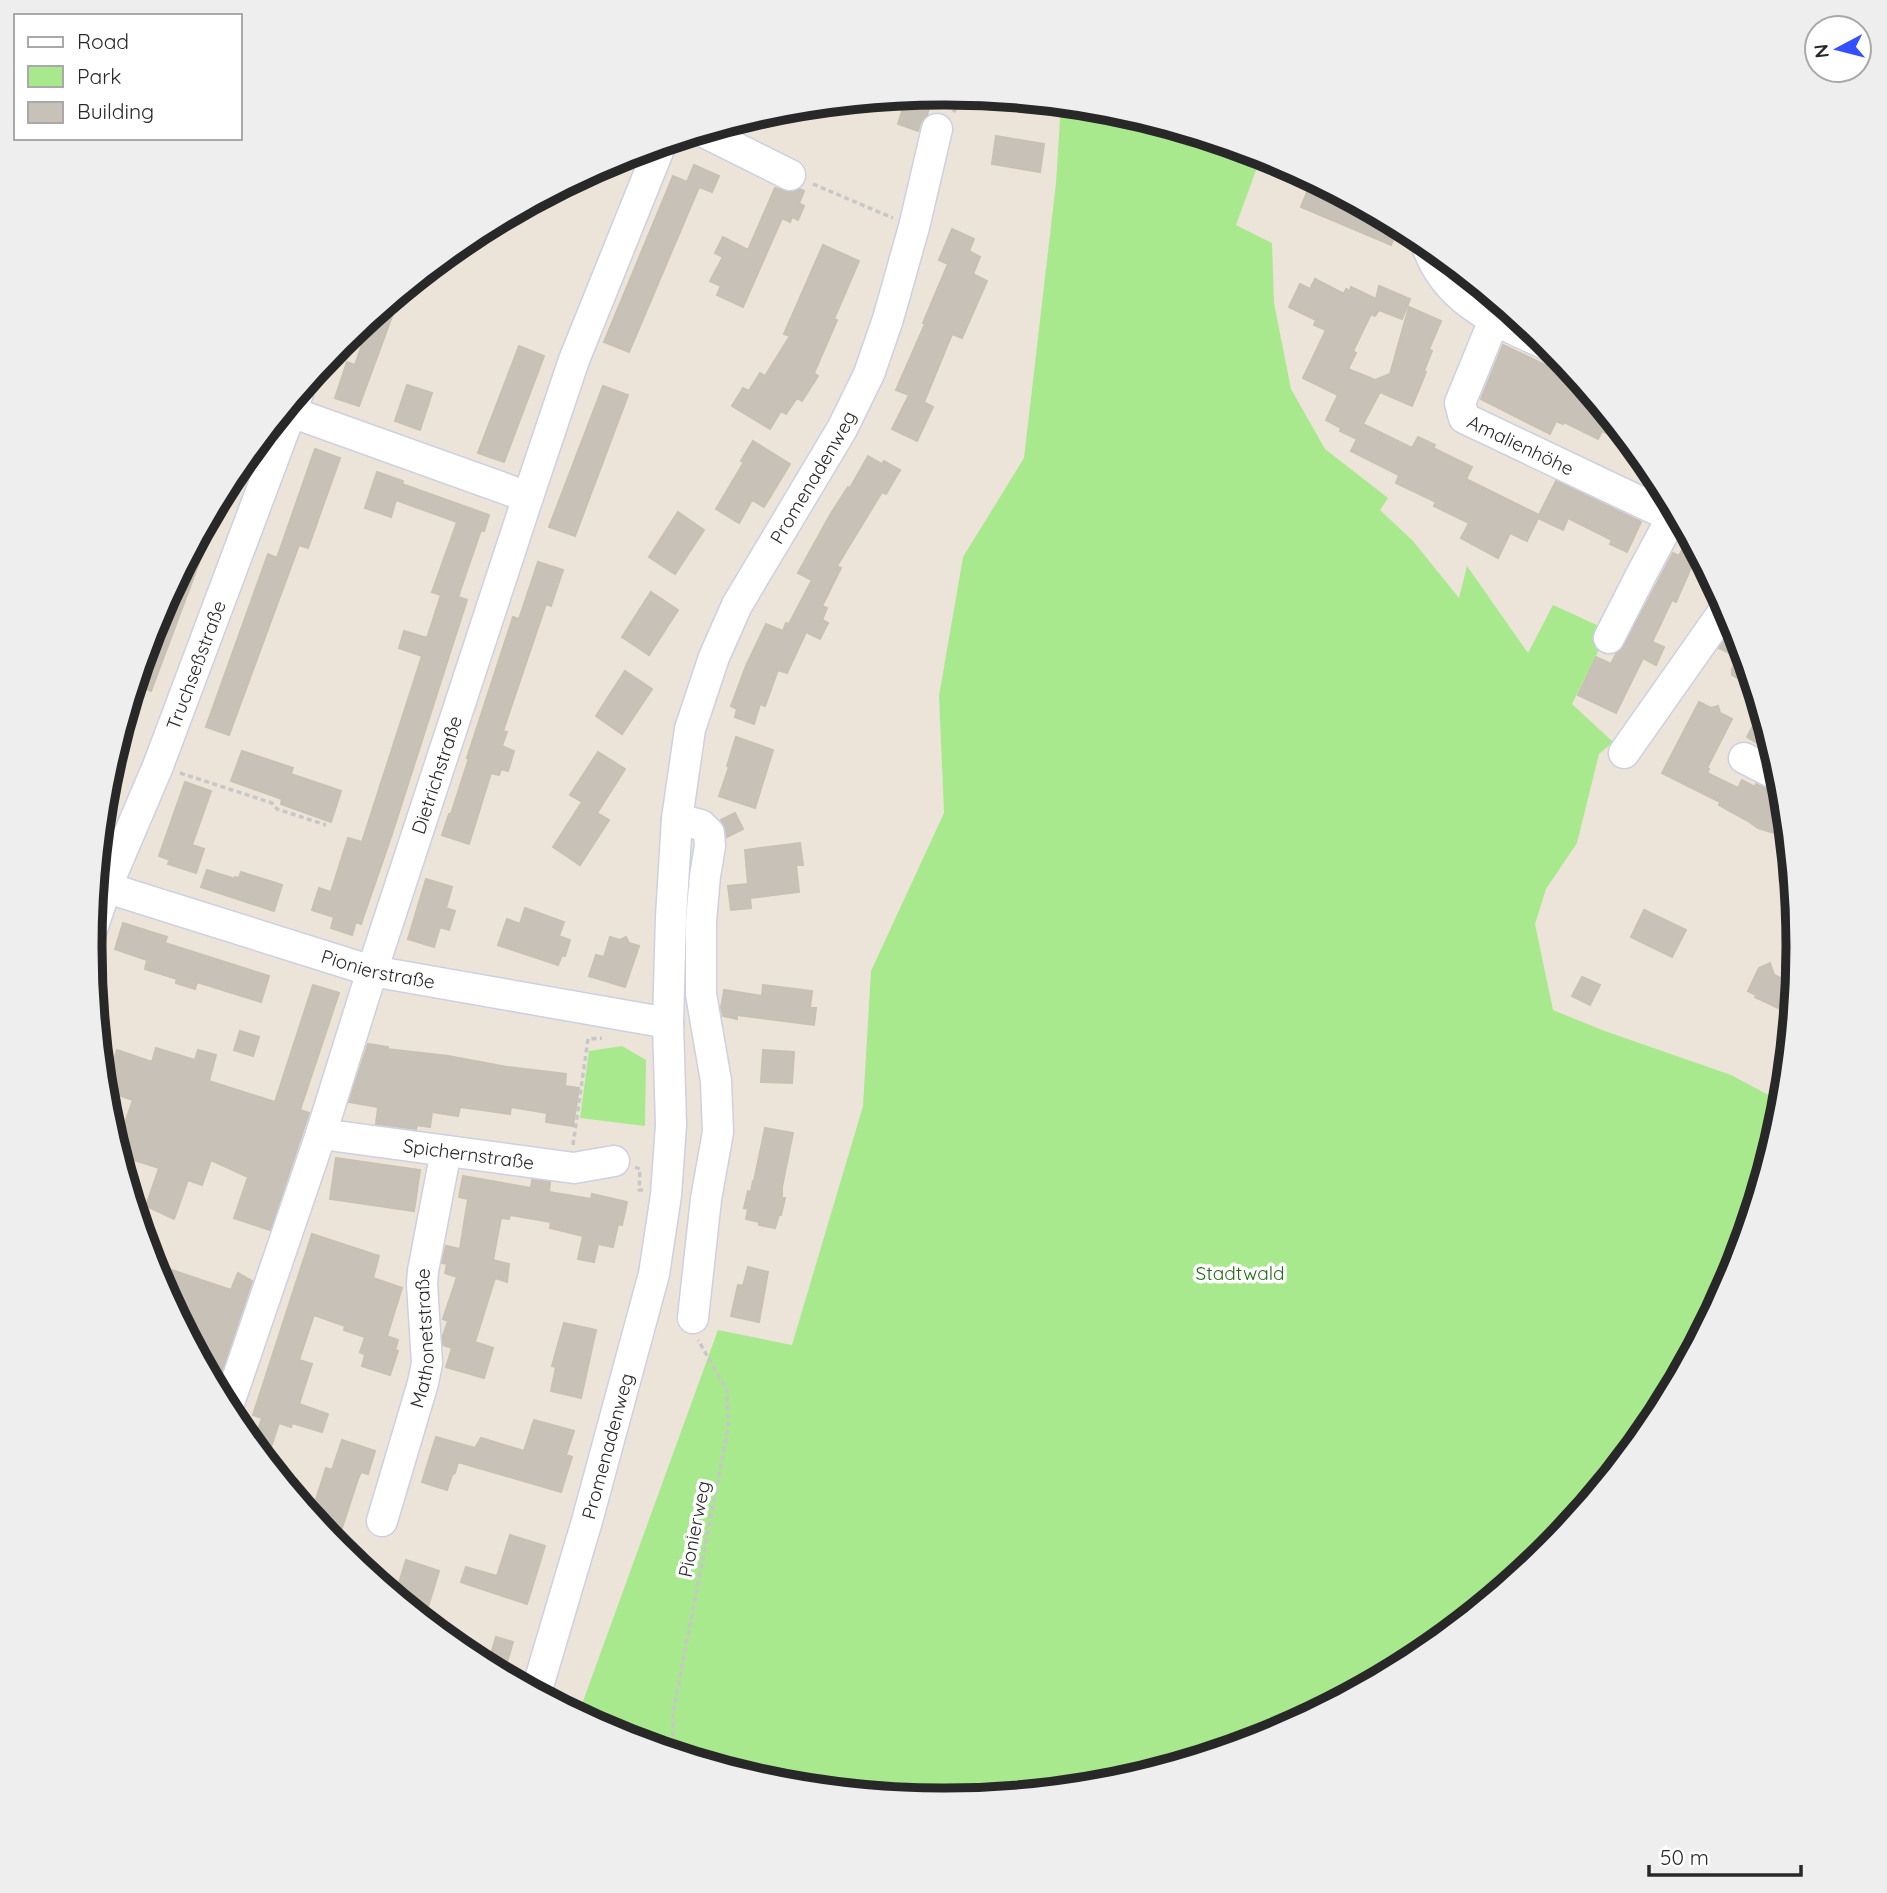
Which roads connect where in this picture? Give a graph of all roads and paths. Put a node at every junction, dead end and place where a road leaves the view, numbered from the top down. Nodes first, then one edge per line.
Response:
1 (937, 129) dead end
2 (714, 137) edge
3 (656, 155) edge
4 (790, 175) joint
5 (914, 227) junction
6 (1435, 263) edge
7 (1494, 320) junction
8 (1519, 332) edge
9 (300, 404) edge
10 (290, 416) edge
11 (528, 497) junction
12 (1663, 510) edge
13 (1670, 522) edge
14 (1719, 618) edge
15 (1609, 638) dead end
16 (1624, 752) dead end
17 (1744, 758) dead end
18 (158, 766) junction
19 (1766, 767) edge
20 (677, 819) junction
21 (326, 825) dead end
22 (104, 879) edge
23 (103, 887) edge
24 (372, 971) junction
25 (668, 1023) junction
26 (611, 1038) dead end
27 (321, 1134) junction
28 (446, 1151) junction
29 (614, 1161) joint
30 (574, 1168) junction
31 (667, 1192) junction
32 (706, 1199) junction
33 (693, 1318) joint
34 (232, 1396) edge
35 (382, 1521) dead end
36 (538, 1685) edge
37 (673, 1744) edge

1 - 5 street, Promenadenweg
2 - 4 street
3 - 11 street, Dietrichstraße
4 - 5 path
5 - 20 street, Promenadenweg
6 - 7 street
7 - 8 street
7 - 12 street, Amalienhöhe
9 - 11 street
10 - 18 street, Truchseßstraße
11 - 24 street, Dietrichstraße
13 - 15 street, Amalienhöhe
14 - 16 street
17 - 19 street
18 - 21 path
18 - 22 street, Truchseßstraße
20 - 25 street, Promenadenweg
20 - 32 street
23 - 24 street, Pionierstraße
24 - 25 street, Pionierstraße
24 - 27 street, Dietrichstraße
25 - 31 street, Promenadenweg
26 - 30 path
27 - 28 street, Spichernstraße
27 - 34 street, Dietrichstraße
28 - 30 street, Spichernstraße
28 - 35 street, Mathonetstraße
29 - 30 street, Spichernstraße
29 - 31 path
31 - 32 street
31 - 36 street, Promenadenweg
32 - 33 street
33 - 37 path, Pionierweg

